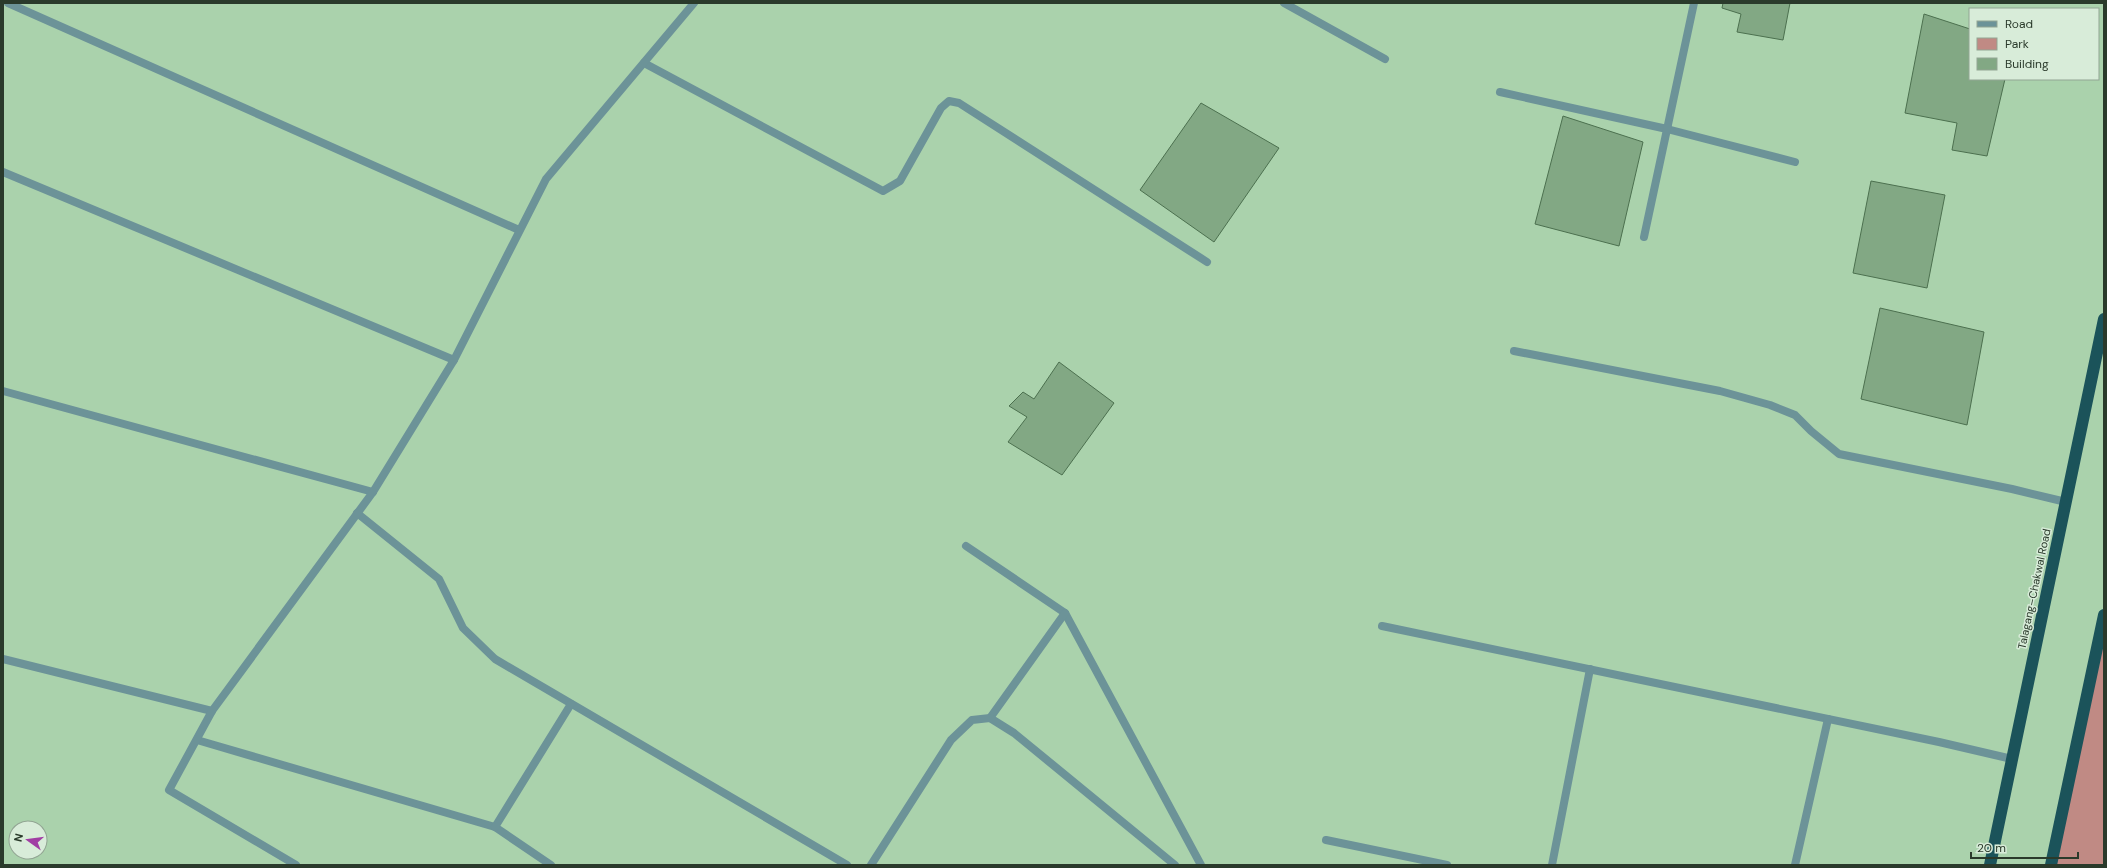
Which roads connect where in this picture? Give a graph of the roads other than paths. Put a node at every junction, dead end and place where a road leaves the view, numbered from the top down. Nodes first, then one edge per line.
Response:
1 (8, 3) edge
2 (694, 3) edge
3 (1284, 3) edge
4 (1694, 3) edge
5 (1385, 59) dead end
6 (644, 62) junction
7 (1500, 92) dead end
8 (1667, 129) junction
9 (1795, 162) dead end
10 (3, 172) edge
11 (520, 230) junction
12 (1644, 237) dead end
13 (1207, 262) dead end
14 (2104, 319) edge
15 (1514, 350) dead end
16 (454, 360) junction
17 (3, 391) edge
18 (372, 492) junction
19 (2066, 502) junction
20 (357, 513) junction
21 (966, 546) dead end
22 (1065, 613) junction
23 (2104, 615) edge
24 (1382, 626) dead end
25 (3, 659) edge
26 (1590, 669) junction
27 (570, 704) junction
28 (212, 711) junction
29 (990, 718) junction
30 (1828, 719) junction
31 (197, 740) junction
32 (2012, 759) junction
33 (495, 826) junction
34 (1326, 840) dead end
35 (296, 865) edge
36 (551, 865) edge
37 (847, 865) edge
38 (870, 865) edge
39 (1175, 865) edge
40 (1201, 865) edge
41 (1447, 865) edge
42 (1552, 865) edge
43 (1795, 865) edge
44 (1990, 865) edge
45 (2051, 865) edge

1 - 11 street
2 - 6 street
3 - 5 street
4 - 8 street
6 - 11 street
6 - 13 street
7 - 8 street
8 - 9 street
8 - 12 street
10 - 16 street
11 - 16 street
14 - 19 highway, Talagang–Chakwal Road
15 - 19 street
16 - 18 street
17 - 18 street
18 - 20 street
19 - 32 highway, Talagang–Chakwal Road
20 - 27 street
20 - 28 street
21 - 22 street
22 - 29 street
22 - 40 street
23 - 45 highway
24 - 26 street
25 - 28 street
26 - 30 street
26 - 42 street
27 - 33 street
27 - 37 street
28 - 31 street
29 - 38 street
29 - 39 street
30 - 32 street
30 - 43 street
31 - 33 street
31 - 35 street
32 - 44 highway, Talagang–Chakwal Road
33 - 36 street
34 - 41 street

